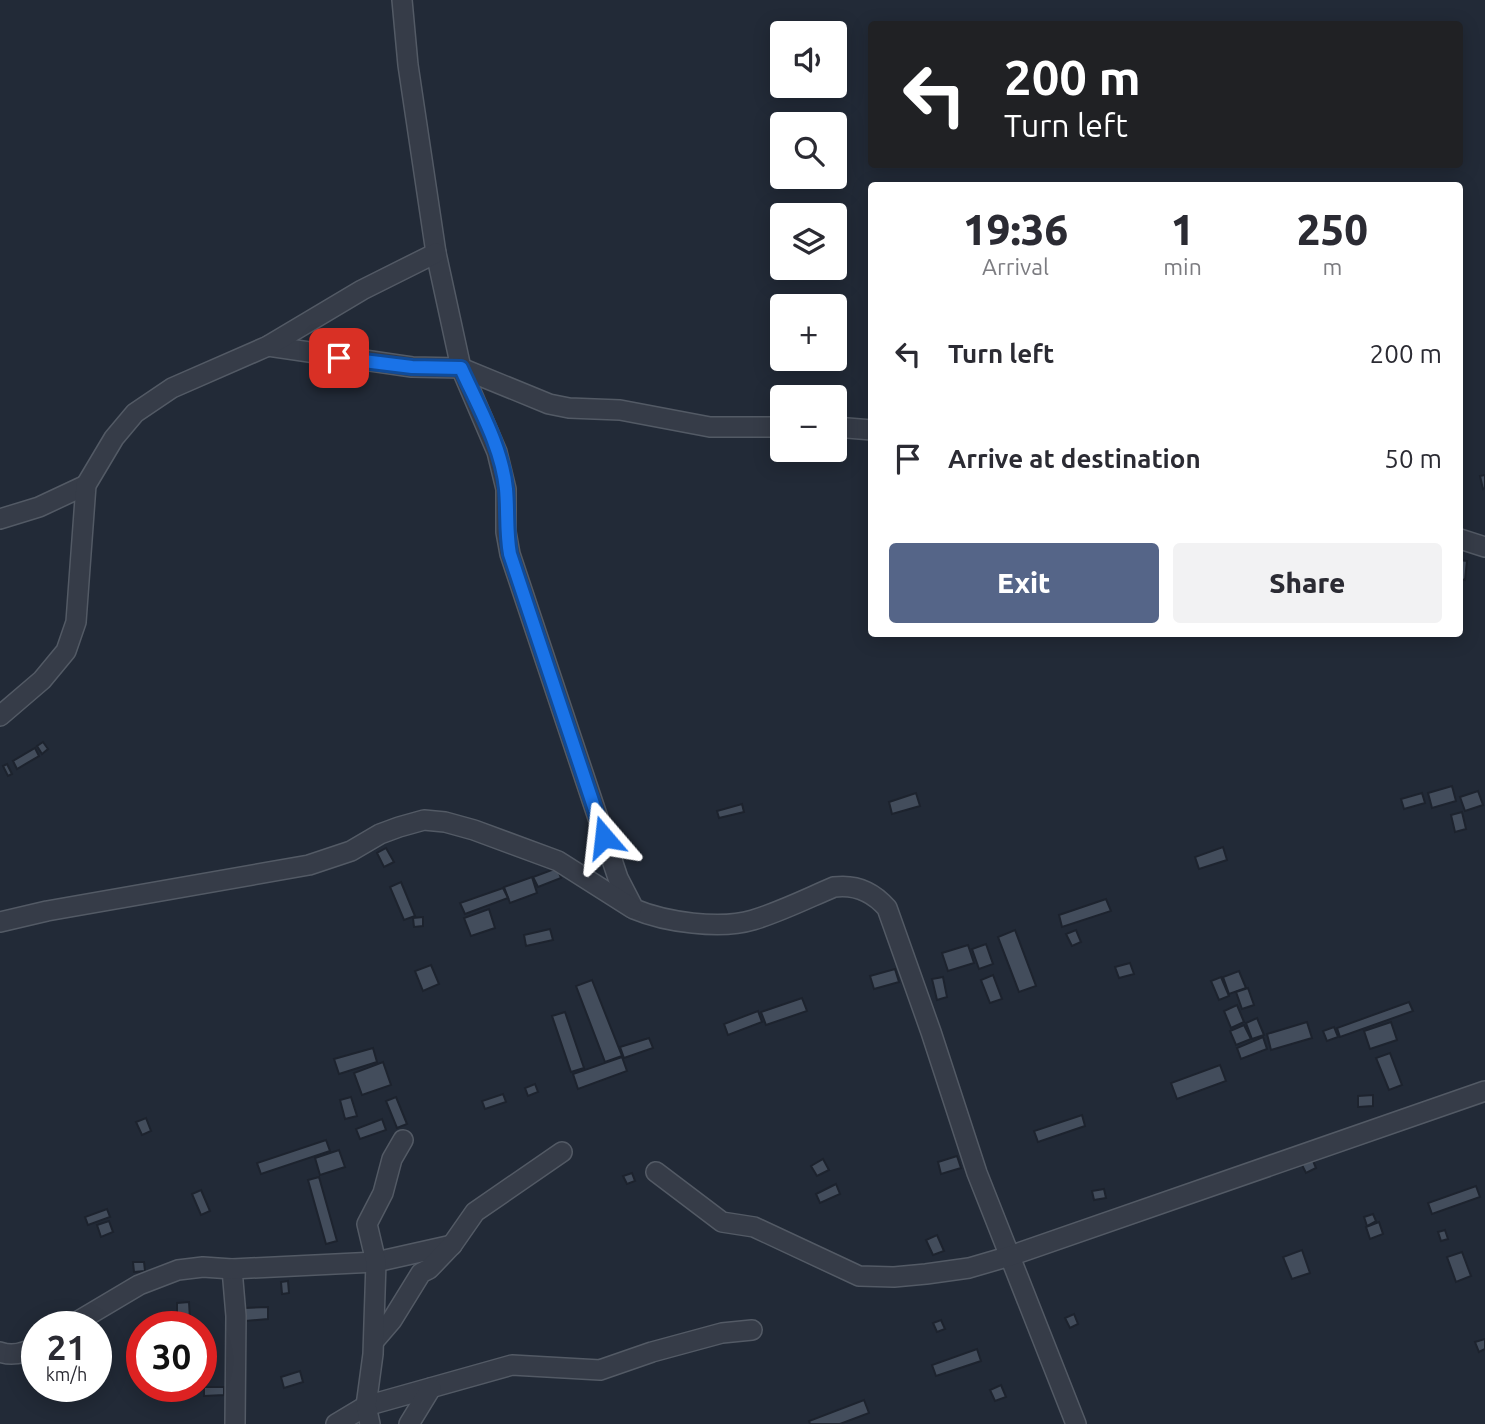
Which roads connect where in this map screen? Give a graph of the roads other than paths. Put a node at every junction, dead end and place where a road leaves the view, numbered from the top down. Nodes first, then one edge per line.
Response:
1 (402, 0) edge
2 (436, 253) junction
3 (268, 346) junction
4 (461, 368) junction
5 (770, 427) edge
6 (847, 429) edge
7 (868, 430) edge
8 (86, 485) junction
9 (0, 519) edge
10 (1463, 541) edge
11 (1485, 547) edge
12 (0, 716) edge
13 (634, 909) junction
14 (0, 922) edge
15 (1485, 1091) edge
16 (403, 1140) dead end
17 (562, 1152) dead end
18 (656, 1171) dead end
19 (452, 1245) junction
20 (1010, 1256) junction
21 (376, 1262) junction
22 (232, 1269) junction
23 (95, 1311) edge
24 (752, 1331) dead end
25 (373, 1341) junction
26 (0, 1352) edge
27 (21, 1353) edge
28 (431, 1388) junction
29 (368, 1415) edge
30 (235, 1424) edge
31 (336, 1424) edge
32 (409, 1424) edge
33 (1076, 1424) edge

1 - 2 street
2 - 3 street
2 - 4 street
3 - 4 street
3 - 8 street
4 - 5 street
4 - 13 street
6 - 7 street
8 - 9 street
8 - 12 street
10 - 11 street
13 - 14 street
13 - 20 street
15 - 20 street
16 - 21 street
17 - 19 street
18 - 20 street
19 - 21 street
19 - 25 street
20 - 33 street
21 - 22 street
21 - 25 street
22 - 23 street
22 - 30 street
24 - 28 street
25 - 29 street
26 - 27 street
28 - 29 street
28 - 32 street
29 - 31 street

